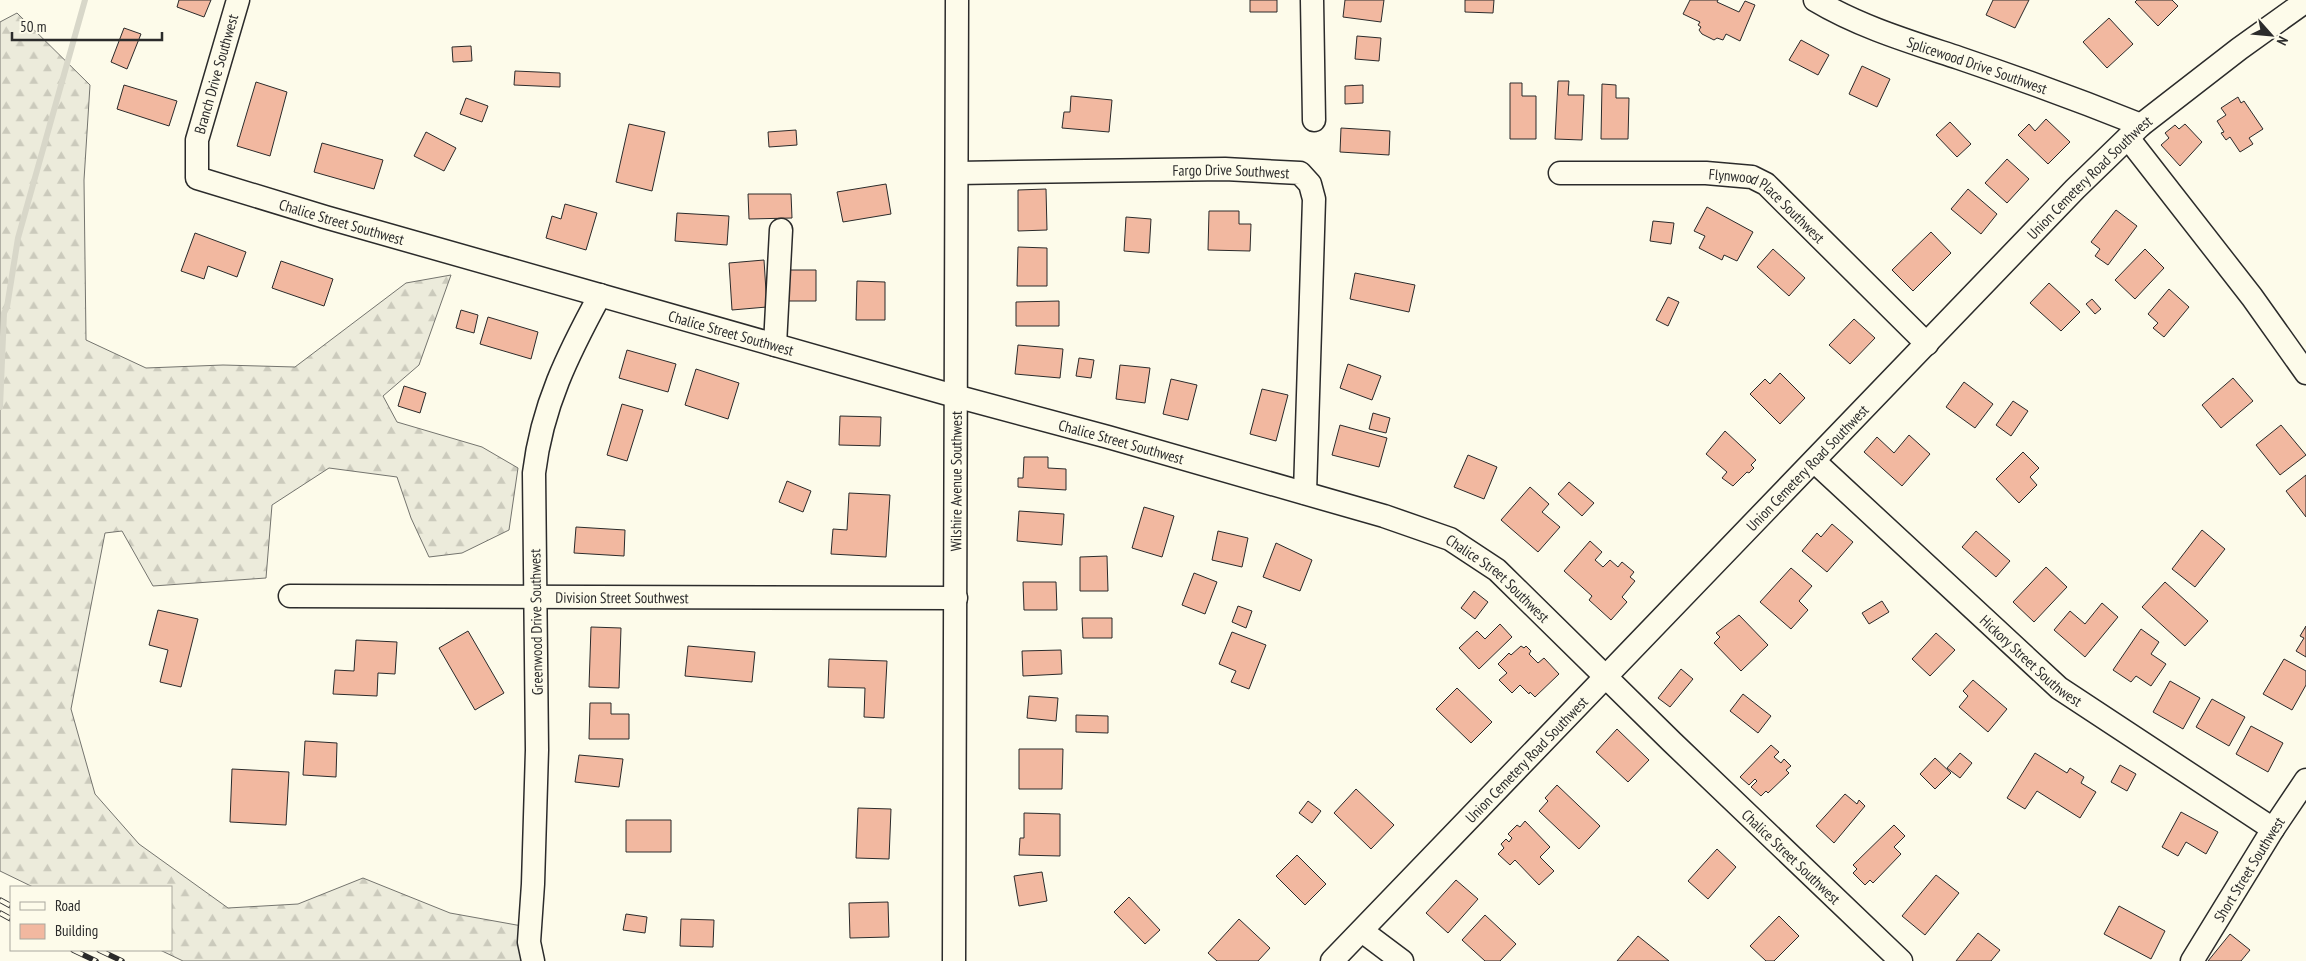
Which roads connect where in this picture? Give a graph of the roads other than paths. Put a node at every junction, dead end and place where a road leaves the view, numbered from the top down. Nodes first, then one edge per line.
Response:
1 (238, 0) edge
2 (957, 0) edge
3 (1312, 0) edge
4 (1816, 0) edge
5 (2306, 1) edge
6 (1314, 120) dead end
7 (2135, 132) junction
8 (957, 173) junction
9 (1560, 173) dead end
10 (197, 178) joint
11 (781, 230) dead end
12 (600, 295) junction
13 (1927, 344) junction
14 (774, 345) junction
15 (2306, 373) edge
16 (956, 397) junction
17 (1814, 461) junction
18 (1305, 493) junction
19 (290, 596) dead end
20 (536, 598) junction
21 (956, 598) junction
22 (1607, 677) junction
23 (2306, 780) edge
24 (2273, 829) junction
25 (1362, 930) junction
26 (533, 961) edge
27 (954, 961) edge
28 (1332, 961) edge
29 (1402, 961) edge
30 (1901, 961) edge
31 (2192, 961) edge

1 - 10 street, Branch Drive Southwest
2 - 8 street, Wilshire Avenue Southwest
3 - 6 street
4 - 7 street, Splicewood Drive Southwest
5 - 7 street, Union Cemetery Road Southwest
7 - 13 street, Union Cemetery Road Southwest
7 - 15 street, Splicewood Drive Southwest
8 - 16 street, Wilshire Avenue Southwest
8 - 18 street, Fargo Drive Southwest
9 - 13 street, Flynwood Place Southwest
10 - 12 street, Chalice Street Southwest
11 - 14 street
12 - 14 street, Chalice Street Southwest
12 - 20 street, Greenwood Drive Southwest
13 - 17 street, Union Cemetery Road Southwest
14 - 16 street, Chalice Street Southwest
16 - 18 street, Chalice Street Southwest
16 - 21 street, Wilshire Avenue Southwest
17 - 22 street, Union Cemetery Road Southwest
17 - 24 street, Hickory Street Southwest
18 - 22 street, Chalice Street Southwest
19 - 20 street, Division Street Southwest
20 - 21 street, Division Street Southwest
20 - 26 street, Greenwood Drive Southwest
21 - 27 street, Wilshire Avenue Southwest
22 - 25 street, Union Cemetery Road Southwest
22 - 30 street, Chalice Street Southwest
23 - 24 street, Short Street Southwest
24 - 31 street, Short Street Southwest
25 - 28 street, Union Cemetery Road Southwest
25 - 29 street

